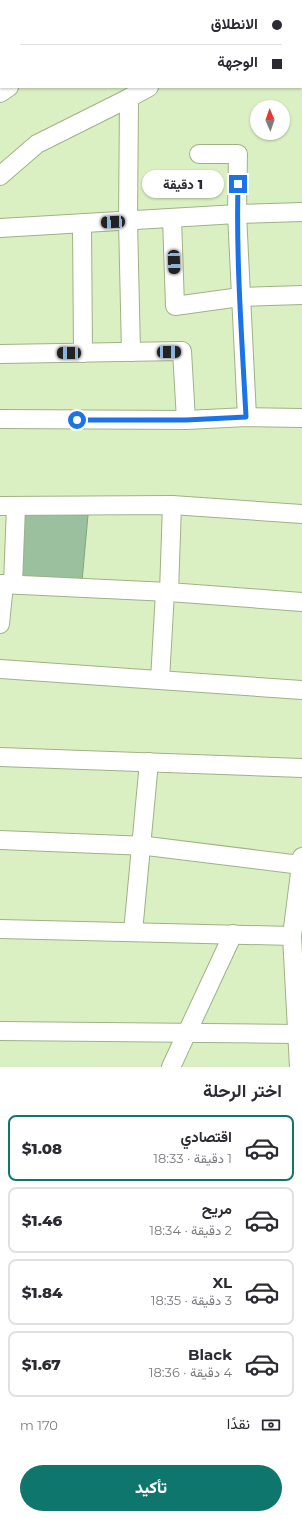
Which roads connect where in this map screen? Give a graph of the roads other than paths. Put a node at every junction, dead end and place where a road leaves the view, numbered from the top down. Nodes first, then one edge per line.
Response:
1 (147, 88) edge
2 (129, 98) junction
3 (199, 154) dead end
4 (0, 176) edge
5 (302, 212) edge
6 (237, 214) junction
7 (172, 218) junction
8 (128, 221) junction
9 (82, 224) junction
10 (0, 228) edge
11 (302, 295) edge
12 (240, 297) junction
13 (131, 352) junction
14 (83, 353) junction
15 (0, 354) edge
16 (246, 417) junction
17 (302, 418) edge
18 (0, 419) edge
19 (186, 420) junction
20 (172, 504) junction
21 (8, 506) edge
22 (302, 514) edge
23 (6, 584) edge
24 (167, 592) junction
25 (302, 602) edge
26 (0, 624) edge
27 (0, 669) edge
28 (160, 680) junction
29 (302, 690) edge
30 (0, 757) edge
31 (149, 762) junction
32 (302, 768) edge
33 (0, 840) edge
34 (142, 845) junction
35 (301, 861) edge
36 (0, 929) edge
37 (134, 932) junction
38 (233, 934) junction
39 (292, 936) junction
40 (298, 1026) edge
41 (0, 1031) edge
42 (188, 1032) junction
43 (171, 1067) edge
44 (299, 1067) edge

1 - 2 street
2 - 4 street
2 - 8 street
3 - 6 street
5 - 6 street
6 - 7 street
6 - 12 street
7 - 8 street
7 - 12 street
8 - 9 street
8 - 13 street
9 - 10 street
9 - 14 street
11 - 12 street
12 - 16 street
13 - 14 street
13 - 19 street
14 - 15 street
16 - 17 street
16 - 19 street
18 - 19 street
20 - 21 street
20 - 22 street
20 - 24 street
21 - 23 street
23 - 24 street
23 - 26 street
24 - 25 street
24 - 28 street
27 - 28 street
28 - 29 street
30 - 31 street
31 - 32 street
31 - 34 street
33 - 34 street
34 - 35 street
34 - 37 street
35 - 39 street
36 - 37 street
37 - 38 street
38 - 39 street
38 - 42 street
39 - 40 street
40 - 42 street
40 - 44 street
41 - 42 street
42 - 43 street

